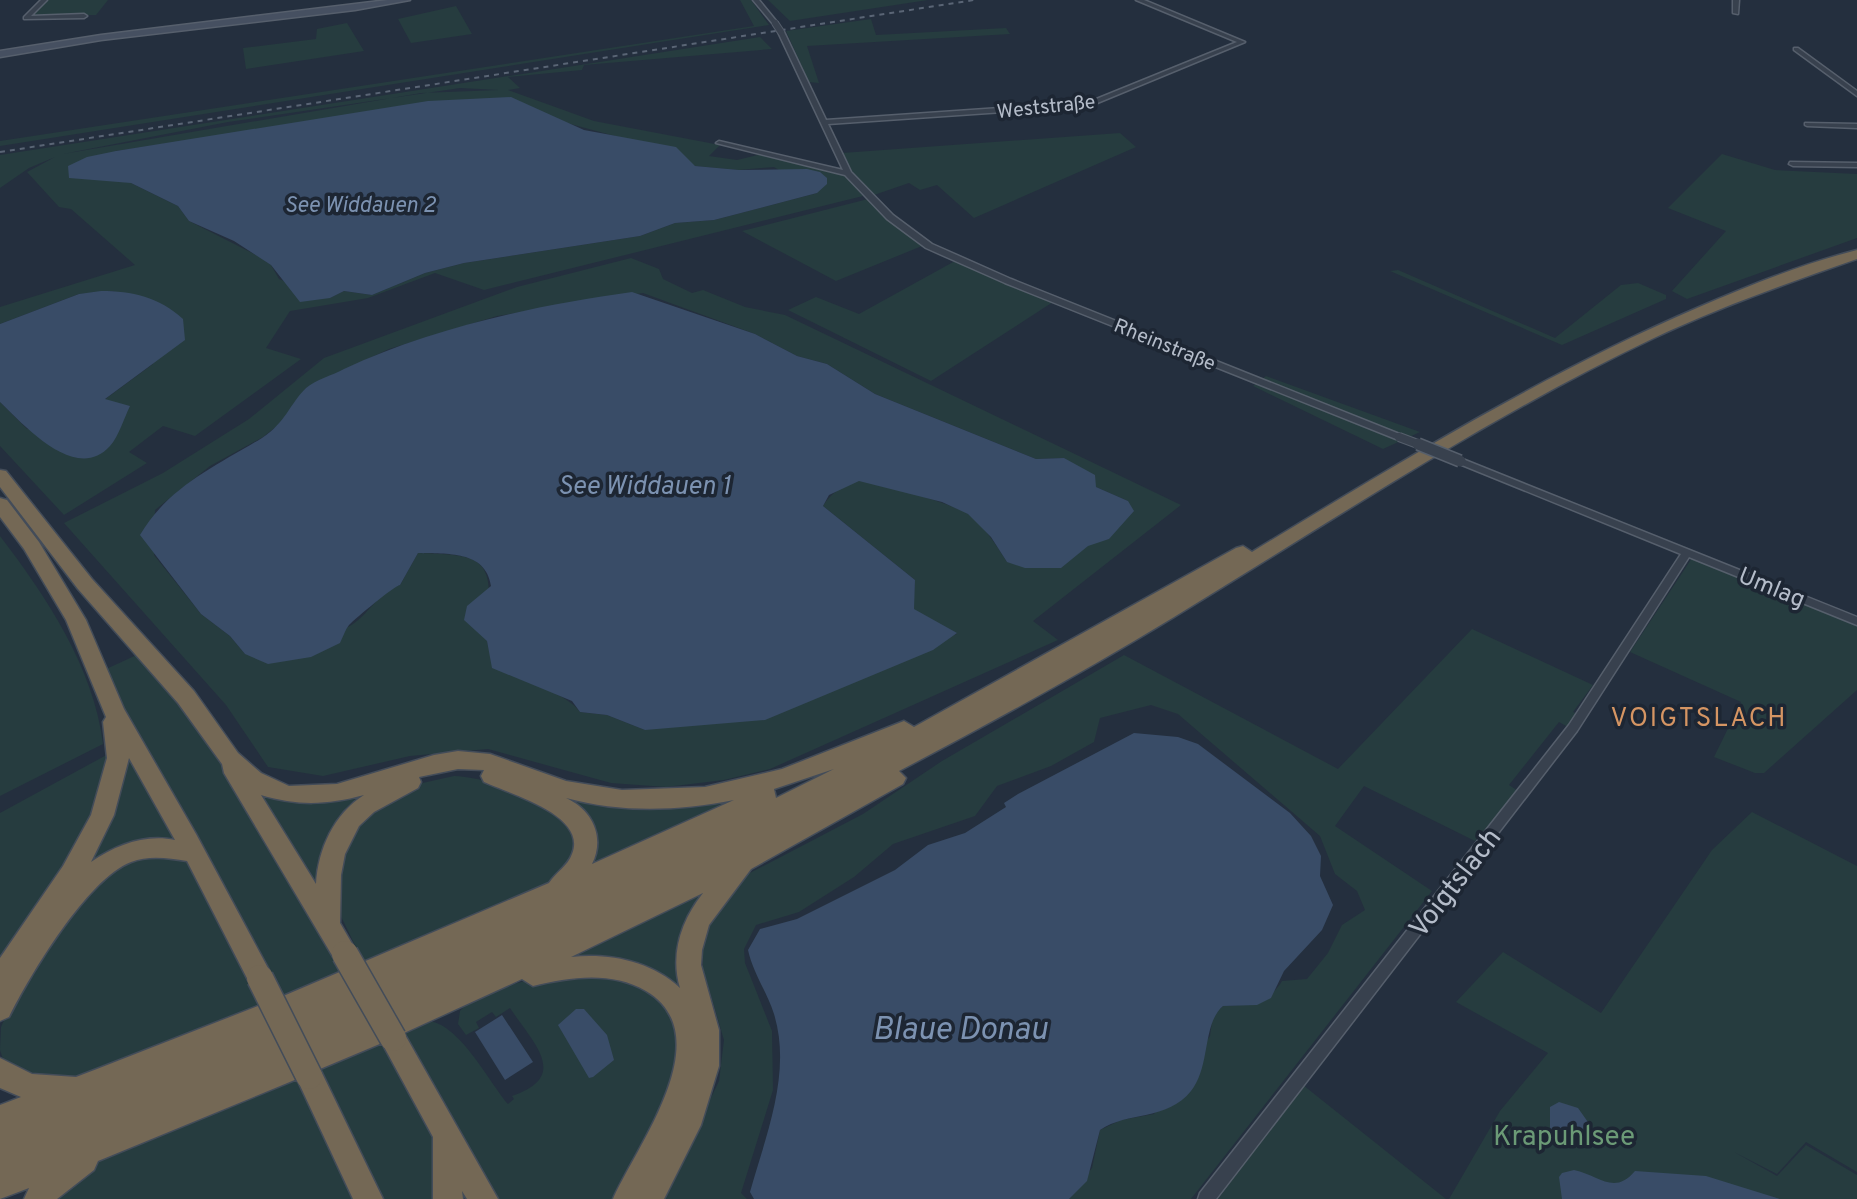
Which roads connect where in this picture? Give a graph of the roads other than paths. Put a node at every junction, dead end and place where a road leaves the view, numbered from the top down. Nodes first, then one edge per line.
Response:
1 (44, 0) edge
2 (406, 0) edge
3 (756, 0) edge
4 (1139, 0) edge
5 (1736, 0) edge
6 (1736, 13) dead end
7 (84, 16) dead end
8 (1796, 49) dead end
9 (0, 54) edge
10 (1857, 94) edge
11 (825, 122) junction
12 (1807, 124) dead end
13 (1857, 126) edge
14 (719, 143) dead end
15 (1827, 154) dead end
16 (842, 162) junction
17 (1793, 164) dead end
18 (1830, 165) junction
19 (1857, 165) edge
20 (829, 166) junction
21 (848, 173) junction
22 (1857, 246) edge
23 (1857, 254) edge
24 (0, 475) edge
25 (0, 504) edge
26 (1687, 553) junction
27 (1857, 621) edge
28 (1085, 652) junction
29 (113, 710) junction
30 (212, 732) junction
31 (827, 763) junction
32 (193, 853) junction
33 (756, 854) junction
34 (550, 895) junction
35 (327, 923) junction
36 (0, 979) edge
37 (460, 997) junction
38 (0, 1009) edge
39 (0, 1071) edge
40 (89, 1086) junction
41 (0, 1118) edge
42 (443, 1127) junction
43 (0, 1140) edge
44 (108, 1144) junction
45 (0, 1161) edge
46 (0, 1185) edge
47 (39, 1199) edge
48 (368, 1199) edge
49 (448, 1199) edge
50 (483, 1199) edge
51 (628, 1199) edge
52 (648, 1199) edge
53 (1206, 1199) edge

1 - 7 street
2 - 9 main road
3 - 11 street, Rheinstraße, bridge
4 - 11 street, Weststraße
5 - 6 street
8 - 10 street
11 - 16 street, Rheinstraße
12 - 13 street
14 - 20 street
15 - 18 street
16 - 20 street
16 - 21 street, Rheinstraße
17 - 18 street
18 - 19 street
20 - 21 street
21 - 26 street, Rheinstraße, bridge
22 - 28 highway
23 - 28 highway
24 - 30 highway
25 - 29 highway
26 - 27 street, Umlag
26 - 53 street, Voigtslach
28 - 31 highway
28 - 33 highway
28 - 43 highway
28 - 45 highway
29 - 32 highway
29 - 36 highway
30 - 31 highway
30 - 35 highway
31 - 34 highway
32 - 38 highway
32 - 48 highway, bridge
33 - 37 highway
33 - 52 highway
34 - 35 highway
34 - 40 highway
35 - 42 highway, bridge
37 - 44 highway
37 - 51 highway
39 - 40 highway
40 - 41 highway
42 - 49 highway
42 - 50 highway
44 - 46 highway
44 - 47 highway

